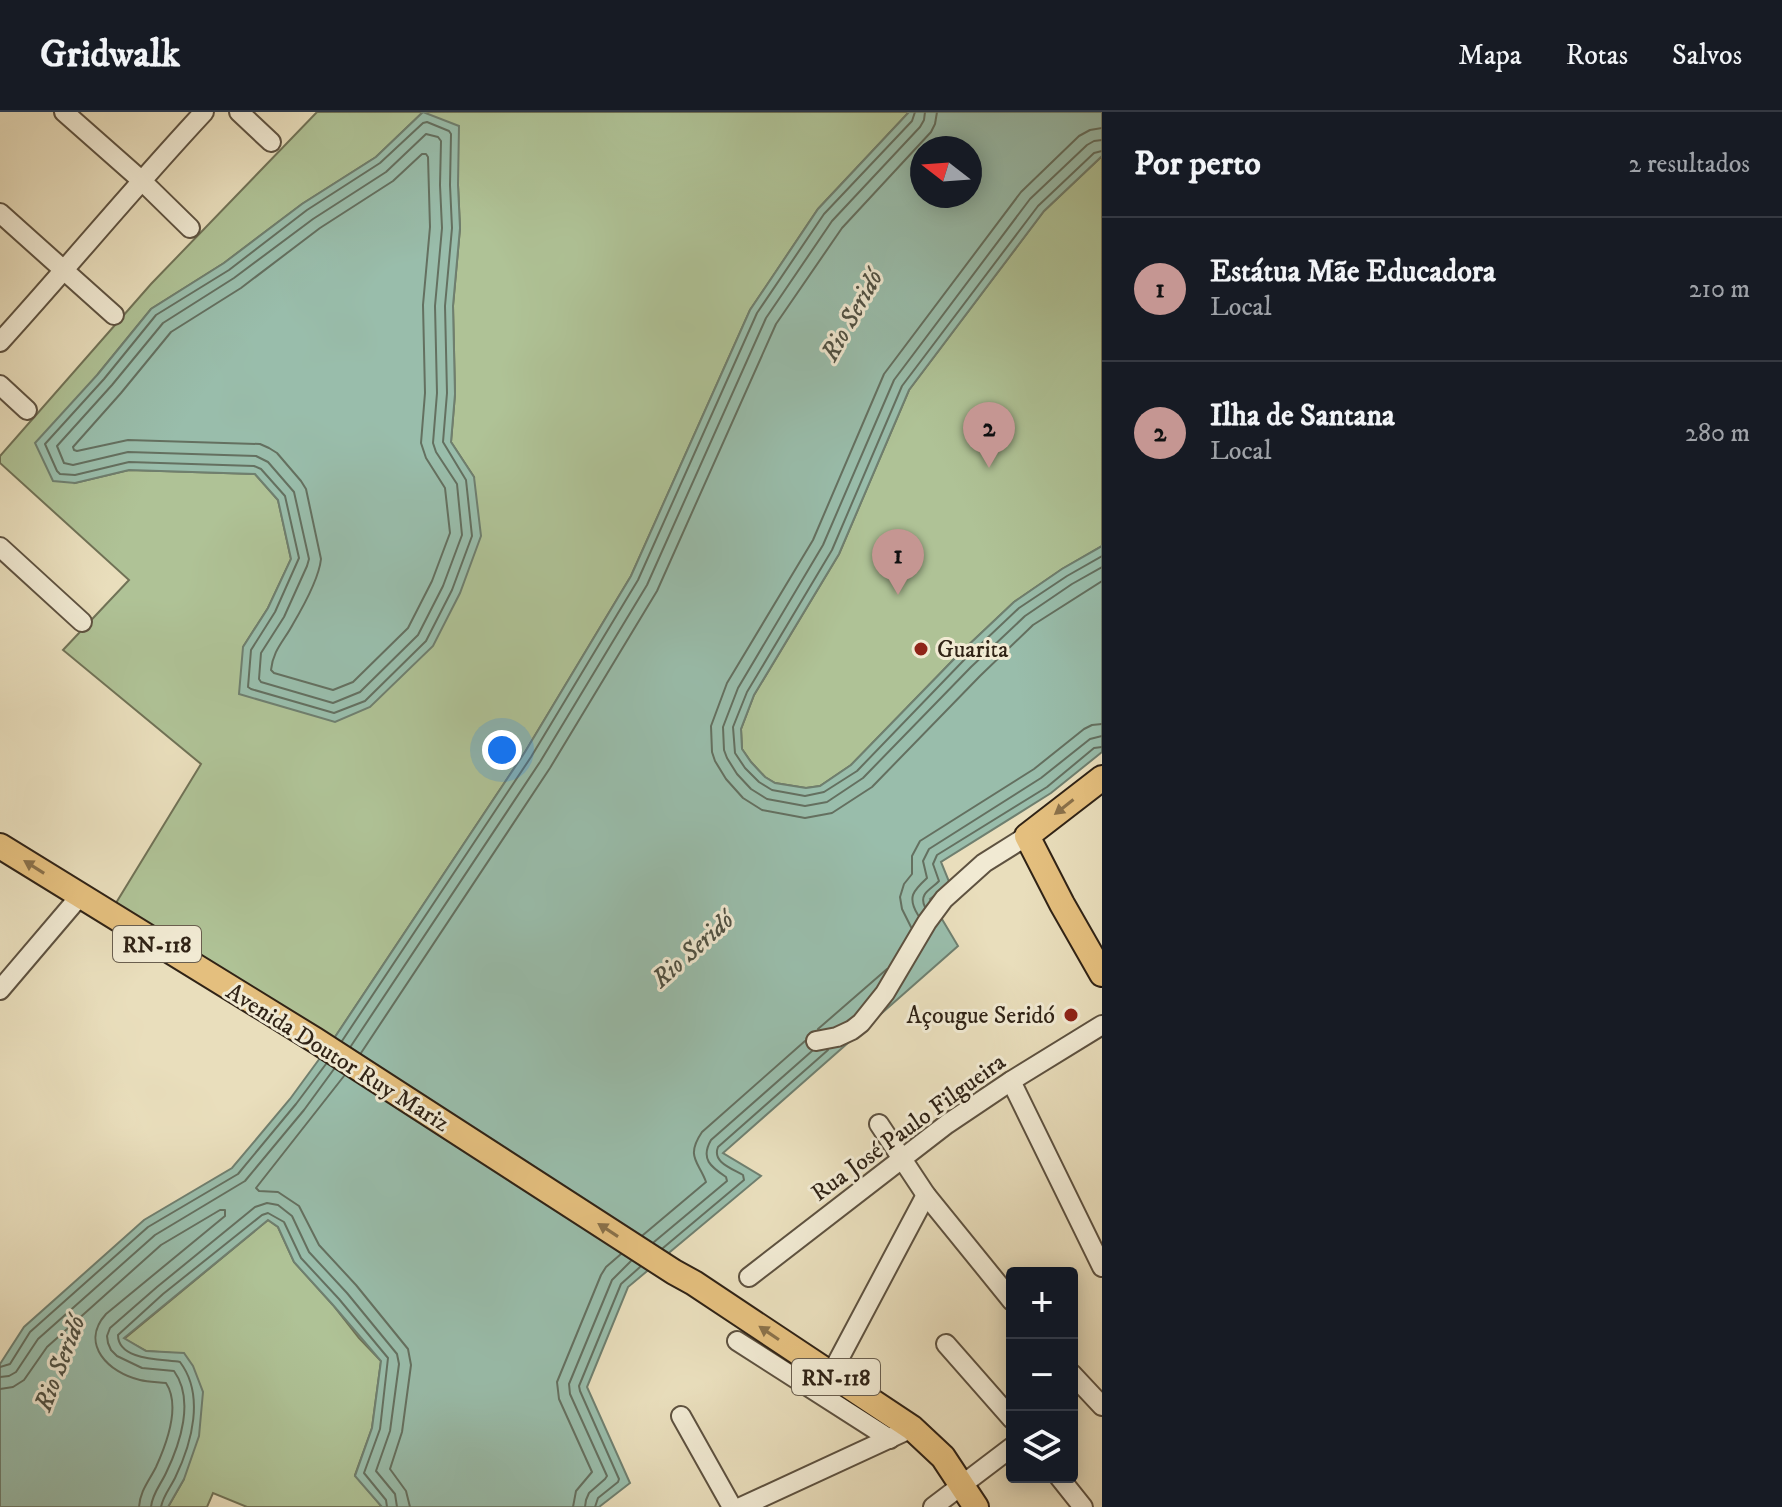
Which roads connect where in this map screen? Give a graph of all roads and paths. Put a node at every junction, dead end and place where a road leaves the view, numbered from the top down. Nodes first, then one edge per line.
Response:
1 (64, 112) edge
2 (204, 112) edge
3 (239, 112) edge
4 (271, 142) dead end
5 (141, 180) junction
6 (0, 213) edge
7 (190, 228) dead end
8 (65, 271) junction
9 (114, 315) dead end
10 (0, 342) edge
11 (0, 385) edge
12 (27, 410) dead end
13 (0, 547) edge
14 (82, 622) dead end
15 (1102, 778) edge
16 (1027, 836) junction
17 (0, 846) edge
18 (80, 896) junction
19 (1099, 959) edge
20 (0, 990) edge
21 (1102, 1025) edge
22 (816, 1041) dead end
23 (1011, 1081) junction
24 (879, 1124) dead end
25 (903, 1158) junction
26 (926, 1195) junction
27 (1102, 1267) edge
28 (749, 1277) dead end
29 (1006, 1294) edge
30 (737, 1341) dead end
31 (946, 1344) dead end
32 (831, 1374) junction
33 (1078, 1388) edge
34 (1102, 1406) edge
35 (1006, 1412) edge
36 (681, 1416) dead end
37 (901, 1433) junction
38 (1006, 1452) edge
39 (1064, 1483) edge
40 (963, 1485) junction
41 (732, 1507) edge
42 (741, 1507) edge
43 (933, 1507) edge
44 (976, 1507) edge
45 (1083, 1507) edge

1 - 5 street
2 - 5 street
3 - 4 street
5 - 7 street
5 - 8 street
6 - 8 street
8 - 9 street
8 - 10 street
11 - 12 street
13 - 14 street
15 -> 16 main road
16 - 19 main road
16 - 22 street
18 -> 17 main road, Avenida Doutor Ruy Mariz / RN-118
18 - 20 street
32 -> 18 main road, Avenida Doutor Ruy Mariz / RN-118
21 - 23 street, Rua José Paulo Filgueira
23 - 25 street, Rua José Paulo Filgueira
23 - 27 street
24 - 25 street
25 - 26 street
25 - 28 street, Rua José Paulo Filgueira
26 - 29 street
26 - 32 street
30 - 37 street
31 - 35 street
32 - 37 main road, RN-118
33 - 34 street
36 - 41 street
37 - 40 main road, RN-118
37 - 42 street
38 - 40 street
39 - 45 street
40 - 43 street
40 - 44 main road, RN-118

